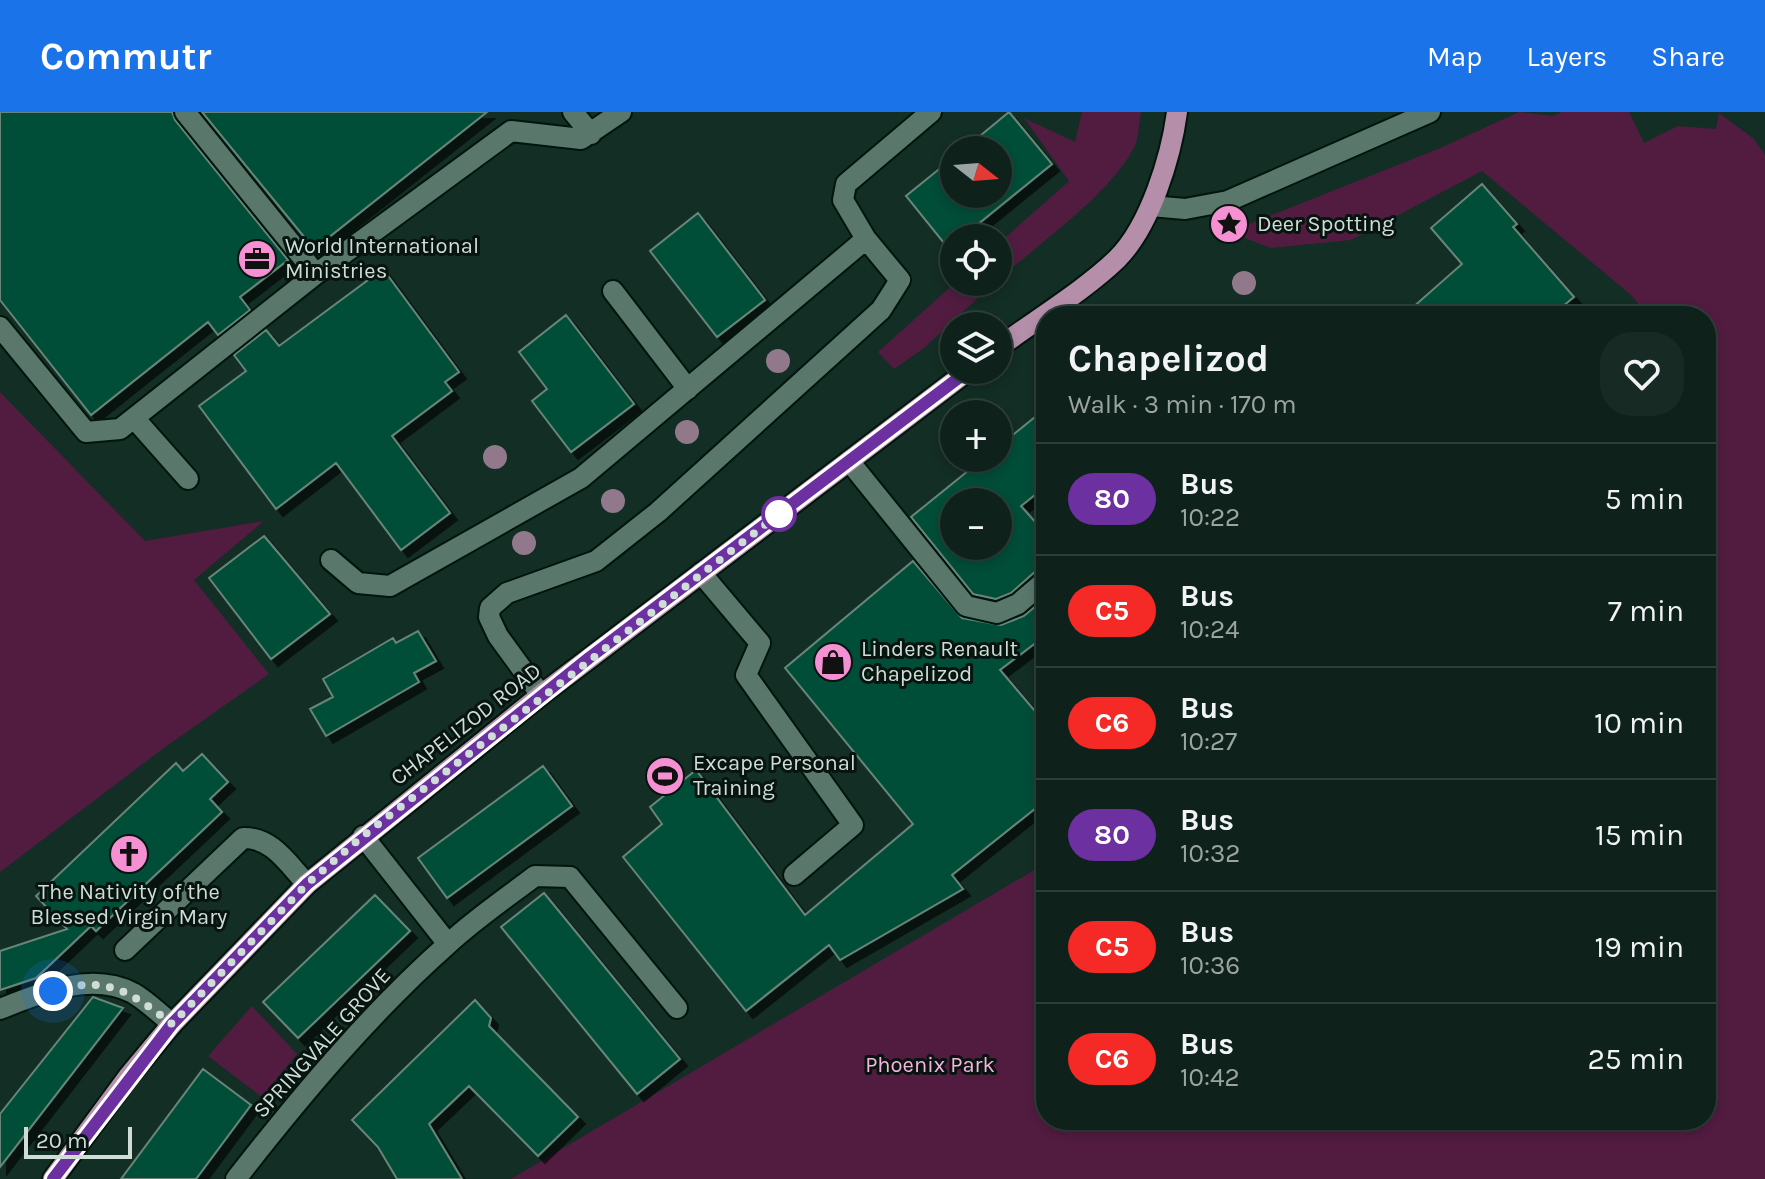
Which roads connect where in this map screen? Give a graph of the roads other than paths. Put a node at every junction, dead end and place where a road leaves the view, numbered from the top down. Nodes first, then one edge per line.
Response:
1 (185, 112) edge
2 (573, 112) edge
3 (621, 112) edge
4 (931, 112) edge
5 (1177, 112) edge
6 (1430, 112) edge
7 (591, 134) junction
8 (1151, 206) junction
9 (866, 239) junction
10 (316, 274) junction
11 (613, 291) dead end
12 (1054, 306) edge
13 (1036, 320) edge
14 (0, 327) edge
15 (1012, 338) edge
16 (951, 384) edge
17 (688, 389) junction
18 (134, 418) junction
19 (849, 461) junction
20 (188, 479) dead end
21 (331, 560) dead end
22 (701, 573) junction
23 (1036, 589) edge
24 (541, 695) junction
25 (363, 836) junction
26 (794, 875) dead end
27 (307, 884) junction
28 (448, 944) junction
29 (125, 950) dead end
30 (677, 1008) dead end
31 (0, 1009) edge
32 (172, 1024) junction
33 (53, 1179) edge
34 (236, 1179) edge

1 - 10 street
2 - 7 street
3 - 7 street
4 - 9 street
5 - 8 main road
6 - 8 street
7 - 10 street
8 - 12 main road
9 - 17 street
9 - 24 street
10 - 18 street
11 - 17 street
13 - 15 main road
14 - 18 street
16 - 19 main road, CHAPELIZOD ROAD
17 - 21 street
18 - 20 street
19 - 22 main road, CHAPELIZOD ROAD
19 - 23 street
22 - 24 main road, CHAPELIZOD ROAD
22 - 26 street
24 - 25 main road, CHAPELIZOD ROAD
25 - 27 main road, CHAPELIZOD ROAD
25 - 28 street
27 - 29 street
27 - 32 main road, CHAPELIZOD ROAD
28 - 30 street, SPRINGVALE GROVE
28 - 34 street, SPRINGVALE GROVE
31 - 32 street
32 - 33 main road, CHAPELIZOD ROAD

